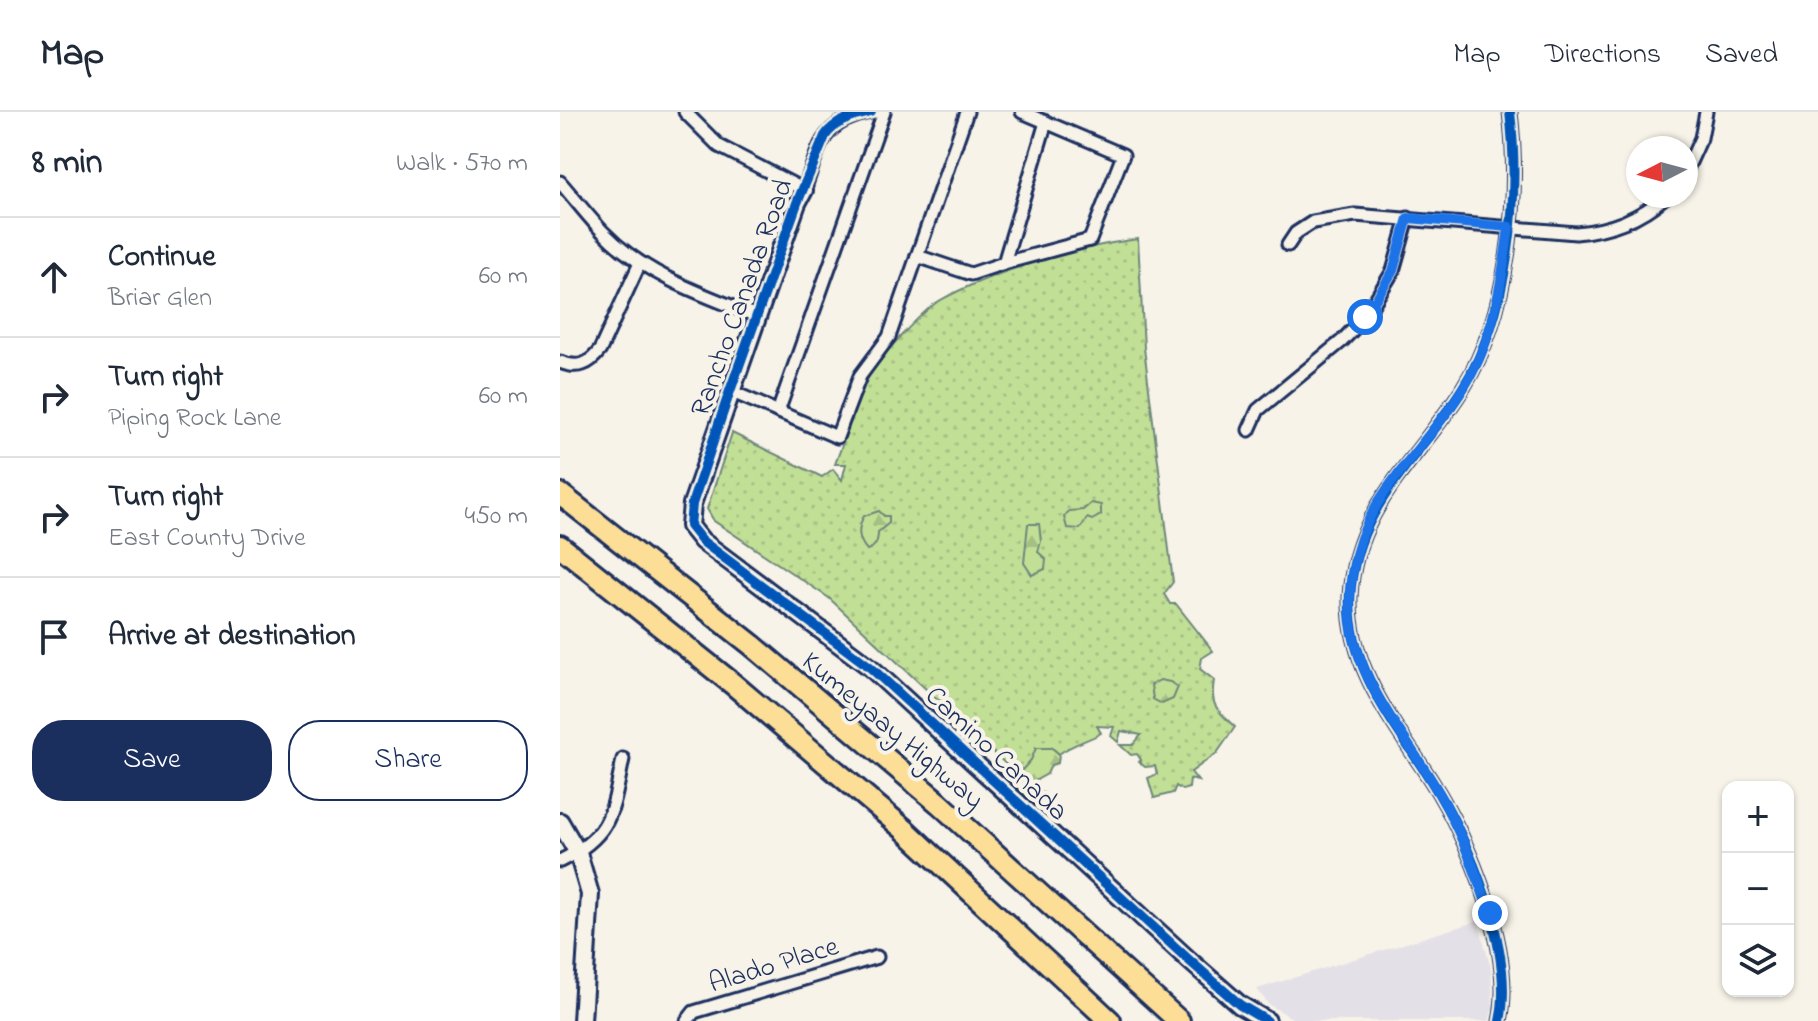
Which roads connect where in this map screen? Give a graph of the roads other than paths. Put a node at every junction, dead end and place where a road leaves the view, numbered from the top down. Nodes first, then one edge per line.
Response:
1 (685, 112) edge
2 (871, 112) edge
3 (884, 112) edge
4 (967, 112) edge
5 (1022, 112) edge
6 (1510, 112) edge
7 (1706, 112) edge
8 (1046, 122) junction
9 (1698, 145) edge
10 (560, 182) edge
11 (804, 190) junction
12 (1651, 208) edge
13 (1408, 218) junction
14 (1509, 227) junction
15 (1288, 245) dead end
16 (917, 256) junction
17 (640, 263) junction
18 (1004, 263) junction
19 (759, 317) junction
20 (560, 362) edge
21 (730, 391) junction
22 (778, 412) junction
23 (1249, 430) dead end
24 (560, 494) edge
25 (690, 526) joint
26 (560, 546) edge
27 (623, 759) dead end
28 (560, 822) edge
29 (578, 853) junction
30 (560, 861) edge
31 (877, 957) dead end
32 (582, 1021) edge
33 (687, 1021) edge
34 (1110, 1021) edge
35 (1179, 1021) edge
36 (1267, 1021) edge
37 (1500, 1021) edge

1 - 11 street
2 - 11 street, Rancho Canada Road
3 - 22 street
4 - 16 street
5 - 8 street
6 - 14 street
7 - 9 street
8 - 18 street
8 - 18 street
10 - 17 street
11 - 19 street, Rancho Canada Road
12 - 14 street
13 - 14 street
13 - 15 street
13 - 23 street
14 - 37 street
16 - 18 street
16 - 22 street
17 - 19 street
17 - 20 street
19 - 21 street, Rancho Canada Road
21 - 22 street
21 - 25 street, Rancho Canada Road
24 - 35 highway, Kumeyaay Highway
25 - 36 street, Camino Canada
26 - 34 highway
27 - 29 street
28 - 29 street
29 - 30 street
29 - 32 street
31 - 33 street, Alado Place

